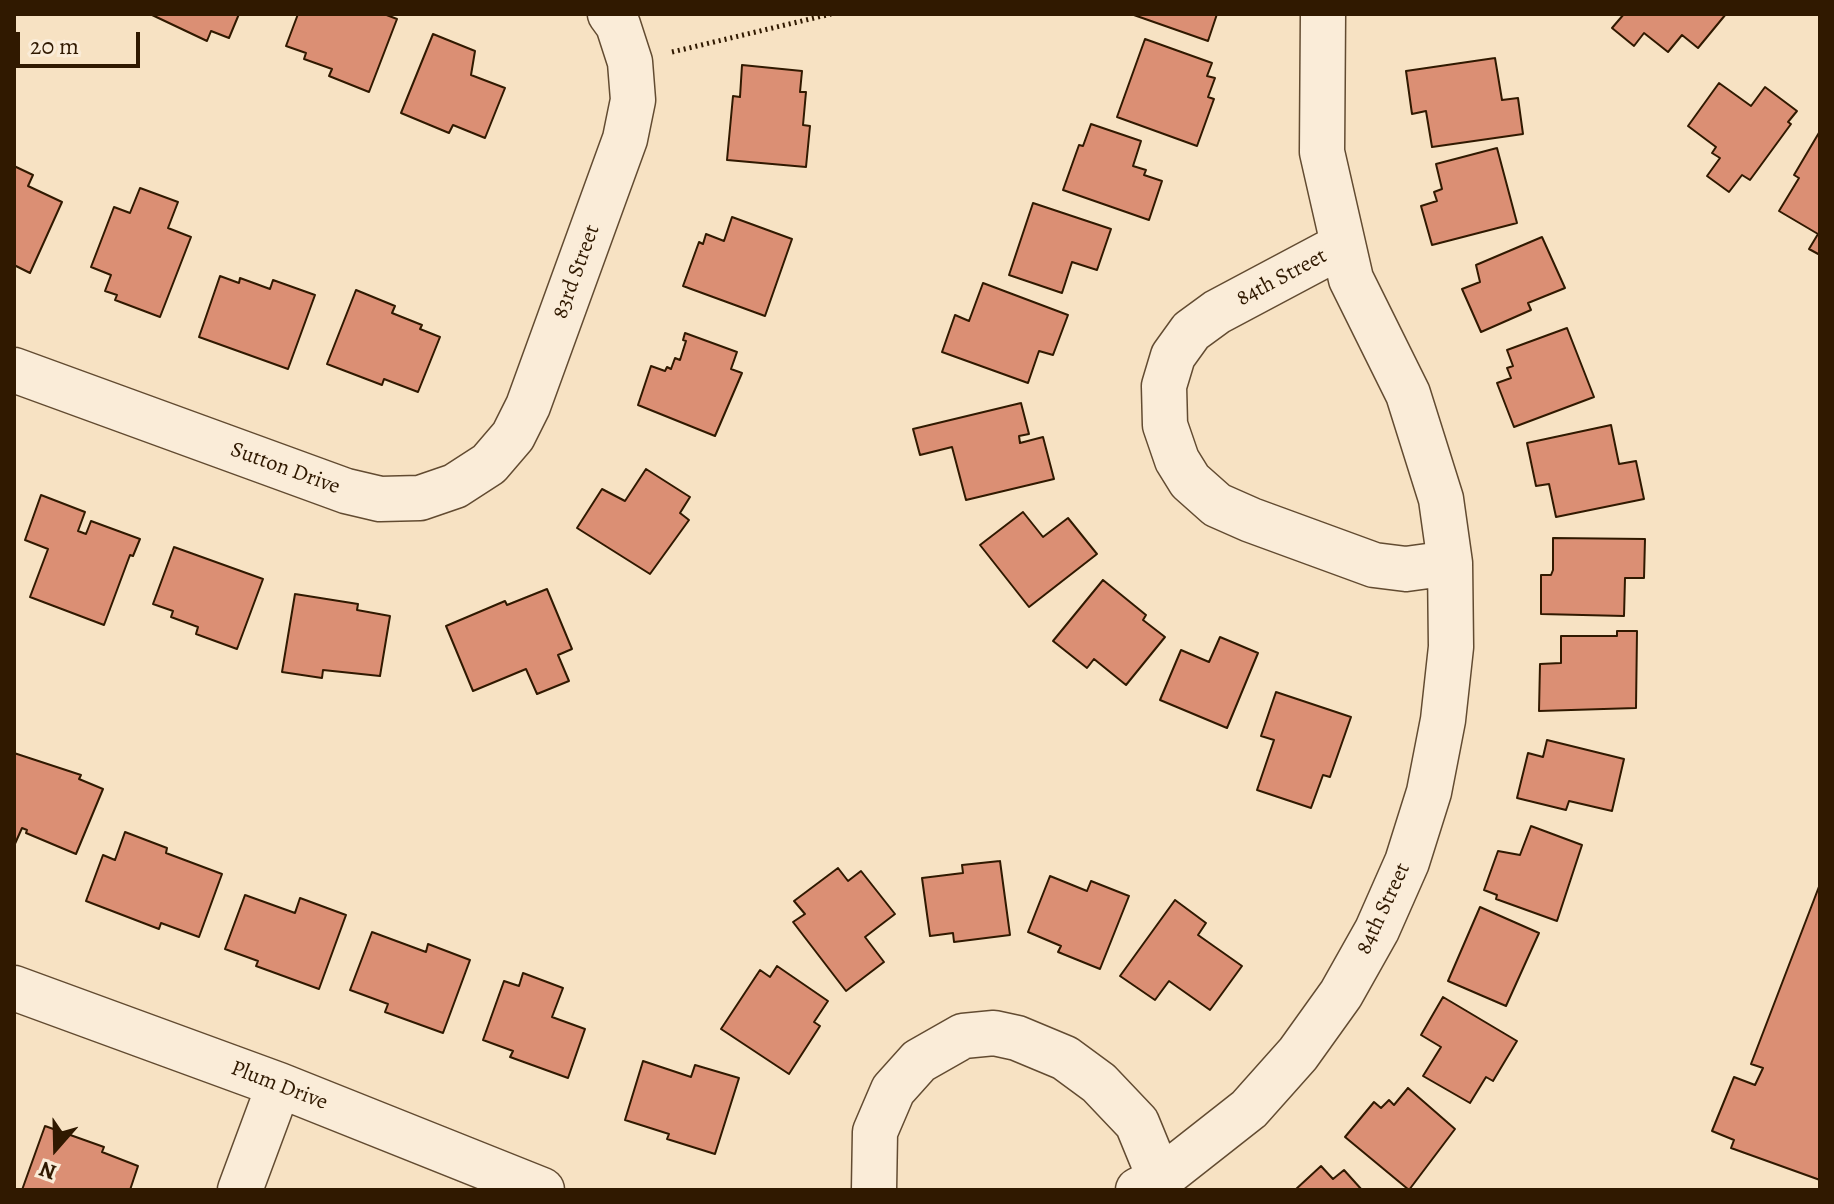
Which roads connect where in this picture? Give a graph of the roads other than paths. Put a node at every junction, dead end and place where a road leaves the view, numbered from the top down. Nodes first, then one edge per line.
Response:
1 (610, 14) edge
2 (1323, 14) edge
3 (1343, 245) junction
4 (14, 370) edge
5 (528, 406) joint
6 (1450, 563) junction
7 (14, 988) edge
8 (279, 1085) junction
9 (1149, 1184) edge
10 (240, 1190) edge
11 (542, 1190) edge
12 (874, 1190) edge

1 - 5 street, 83rd Street
2 - 3 street, 84th Street
3 - 6 street, 84th Street
3 - 6 street, 84th Street
4 - 5 street, Sutton Drive
6 - 9 street, 84th Street
7 - 8 street, Plum Drive
8 - 10 street
8 - 11 street, Plum Drive
9 - 12 street, 84th Street

